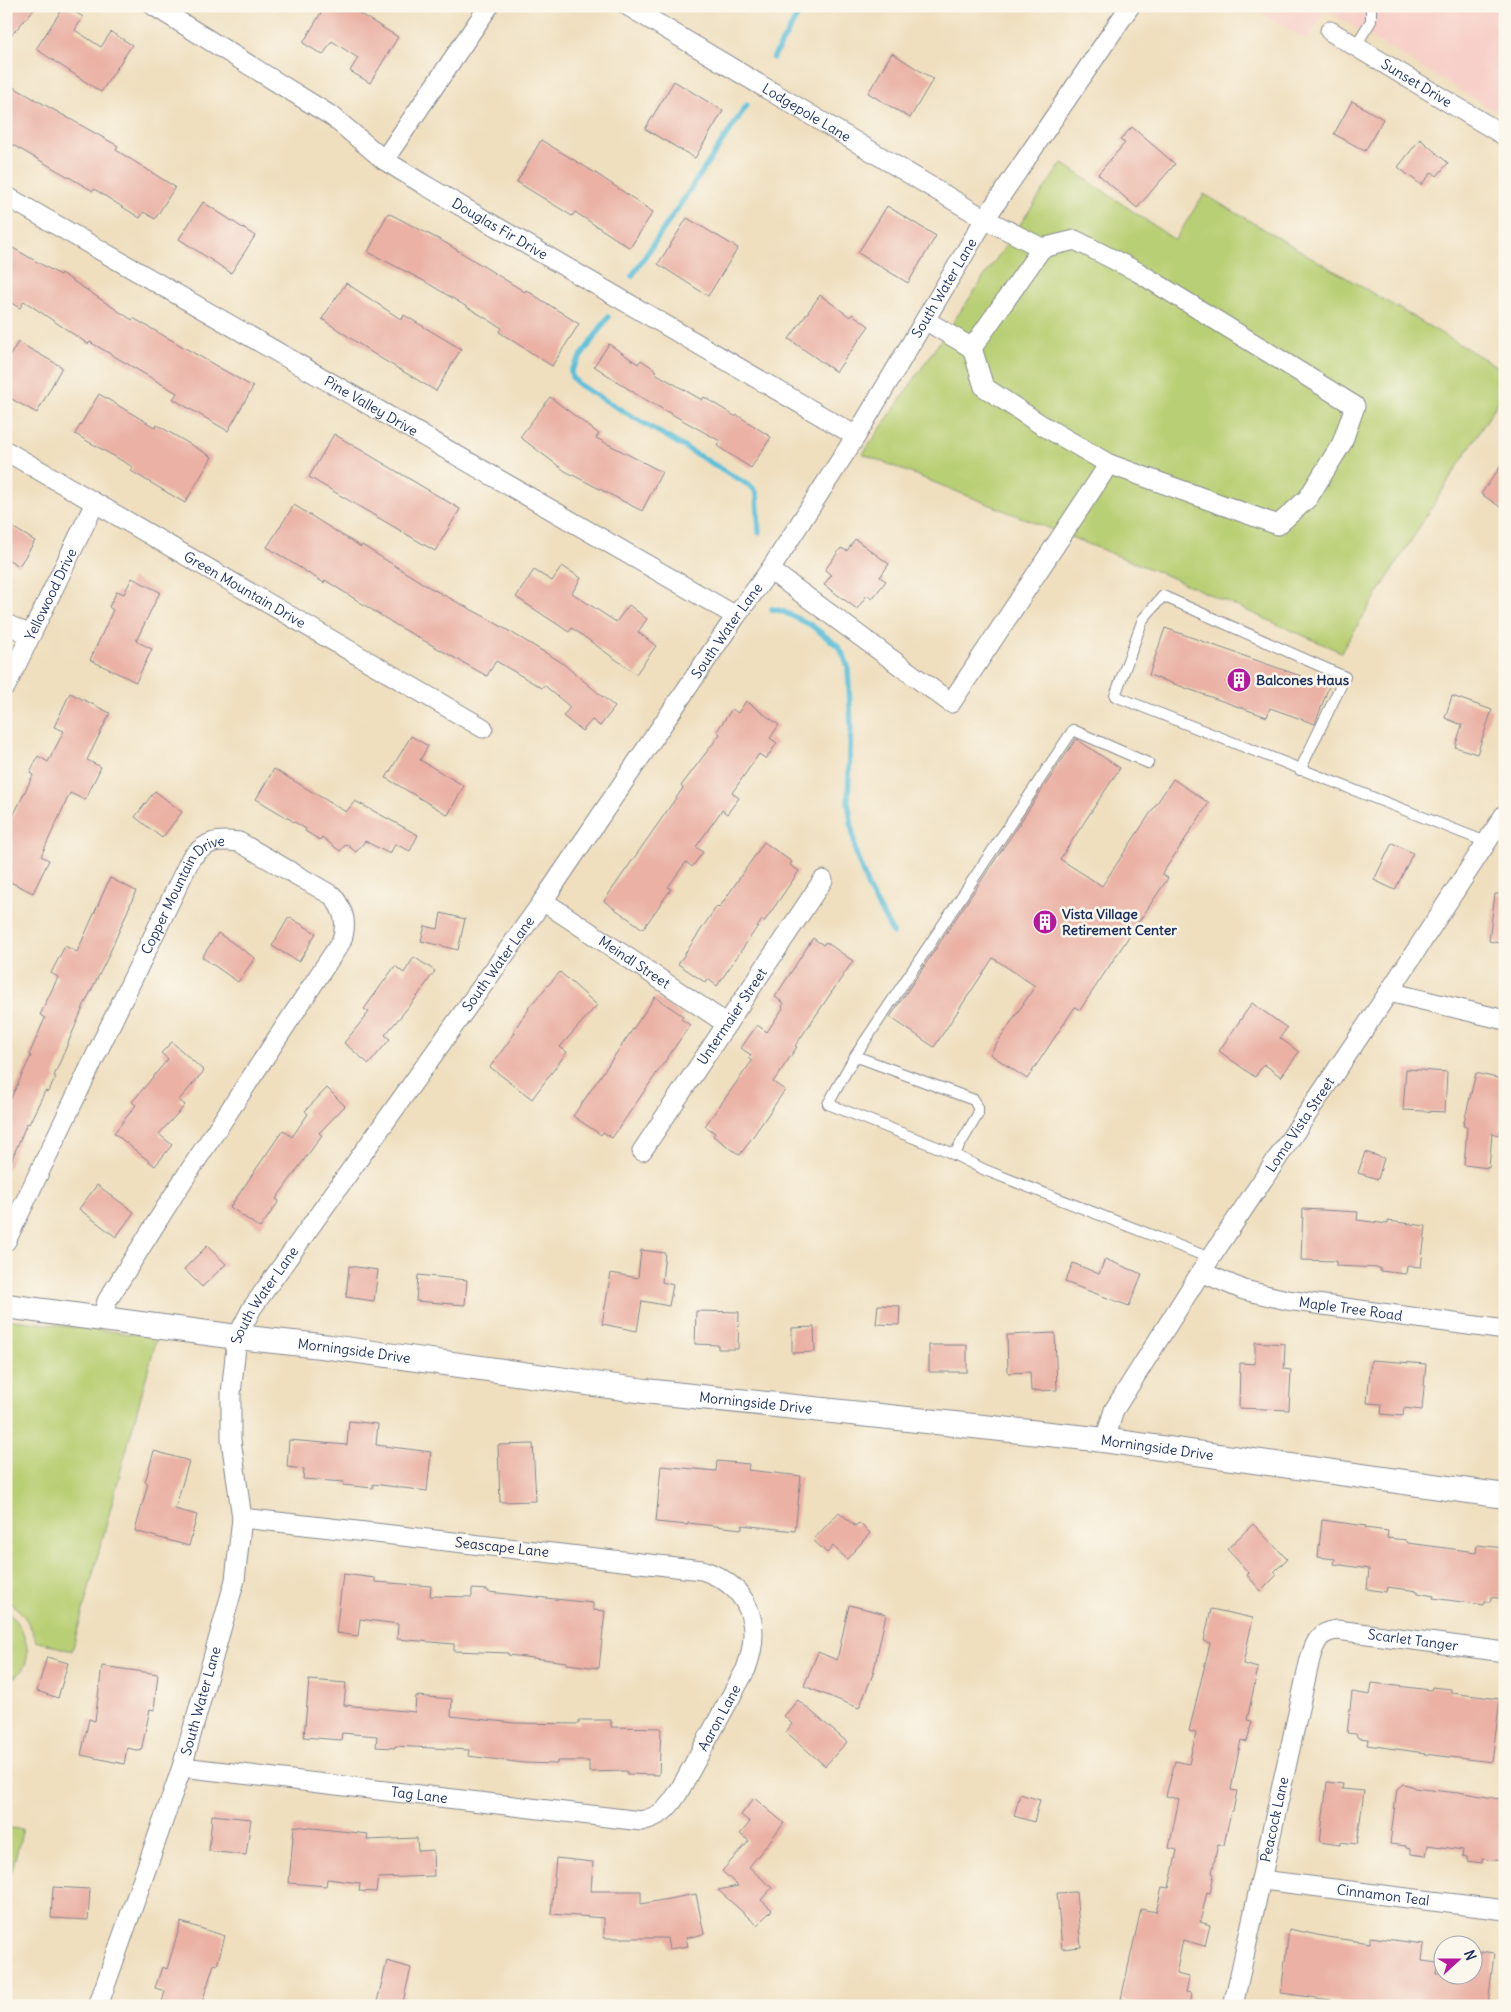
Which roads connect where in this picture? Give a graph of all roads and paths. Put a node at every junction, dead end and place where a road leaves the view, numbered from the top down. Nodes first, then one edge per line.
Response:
1 (154, 6) edge
2 (489, 6) edge
3 (628, 6) edge
4 (1130, 6) edge
5 (1372, 6) edge
6 (1330, 31) dead end
7 (1356, 45) junction
8 (1505, 136) edge
9 (384, 160) junction
10 (6, 196) edge
11 (986, 219) junction
12 (1042, 248) junction
13 (925, 320) junction
14 (972, 348) junction
15 (856, 436) junction
16 (6, 451) edge
17 (1109, 464) junction
18 (95, 503) junction
19 (770, 570) junction
20 (736, 616) junction
21 (6, 624) edge
22 (30, 635) junction
23 (6, 686) edge
24 (482, 728) dead end
25 (1148, 763) dead end
26 (1300, 770) junction
27 (1505, 814) edge
28 (1486, 842) junction
29 (823, 880) dead end
30 (543, 901) junction
31 (1389, 992) junction
32 (1505, 1020) edge
33 (727, 1024) junction
34 (855, 1056) junction
35 (642, 1151) dead end
36 (954, 1155) junction
37 (6, 1240) edge
38 (1206, 1265) junction
39 (6, 1306) edge
40 (102, 1320) junction
41 (1505, 1330) edge
42 (238, 1337) junction
43 (1105, 1440) junction
44 (1505, 1496) edge
45 (242, 1518) junction
46 (746, 1606) joint
47 (1322, 1634) joint
48 (1505, 1652) edge
49 (182, 1767) junction
50 (656, 1818) joint
51 (1262, 1880) junction
52 (1505, 1910) edge
53 (98, 2006) edge
54 (1233, 2006) edge

1 - 9 street, Douglas Fir Drive
2 - 9 street
3 - 11 street, Lodgepole Lane
4 - 11 street, South Water Lane
5 - 7 lane
6 - 7 street, Sunset Drive
7 - 8 street, Sunset Drive
9 - 15 street, Douglas Fir Drive
10 - 20 street, Pine Valley Drive
11 - 12 street, Lodgepole Lane
11 - 13 street, South Water Lane
12 - 14 street
12 - 17 street
13 - 14 street
13 - 15 street, South Water Lane
14 - 17 street
15 - 19 street, South Water Lane
16 - 18 street, Green Mountain Drive
17 - 19 street
18 - 22 street, Yellowood Drive
18 - 24 street, Green Mountain Drive
19 - 20 street, South Water Lane
20 - 30 street, South Water Lane
21 - 22 street
22 - 23 street, Yellowood Drive
25 - 34 lane
26 - 26 lane
26 - 28 lane
27 - 28 street, Loma Vista Street
28 - 31 street, Loma Vista Street
29 - 33 street, Untermaier Street
30 - 33 street, Meindl Street
30 - 42 street, South Water Lane
31 - 32 street
31 - 38 street, Loma Vista Street
33 - 35 street, Untermaier Street
34 - 36 lane
34 - 36 lane
36 - 38 lane
37 - 40 street, Copper Mountain Drive
38 - 41 street, Maple Tree Road
38 - 43 street, Loma Vista Street
39 - 40 street, Morningside Drive
40 - 42 street, Morningside Drive
42 - 43 street, Morningside Drive
42 - 45 street, South Water Lane
43 - 44 street, Morningside Drive
45 - 46 street, Seascape Lane
45 - 49 street, South Water Lane
46 - 50 street, Aaron Lane
47 - 48 street, Scarlet Tanger
47 - 51 street, Peacock Lane
49 - 50 street, Tag Lane
49 - 53 street, South Water Lane
51 - 52 street, Cinnamon Teal
51 - 54 street, Peacock Lane

